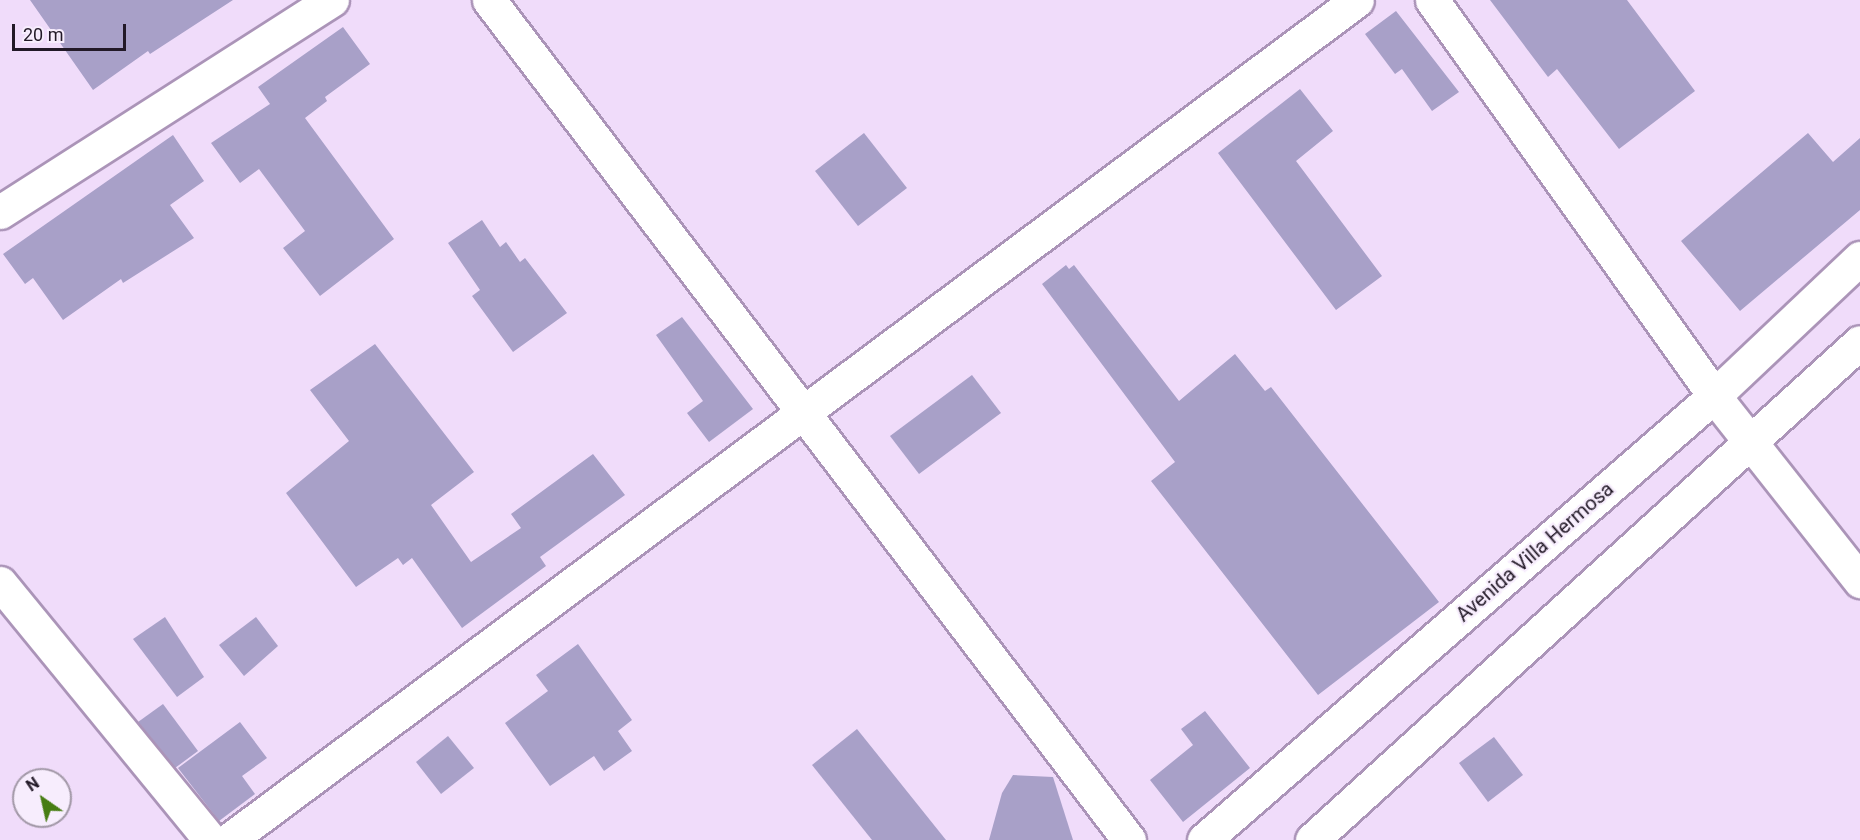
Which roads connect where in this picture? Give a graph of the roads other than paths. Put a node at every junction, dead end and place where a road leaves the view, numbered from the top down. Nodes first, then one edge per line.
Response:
1 (332, 0) edge
2 (489, 0) edge
3 (1357, 0) edge
4 (1432, 0) edge
5 (0, 212) edge
6 (1860, 258) edge
7 (1860, 342) edge
8 (1714, 396) junction
9 (803, 409) junction
10 (1751, 445) junction
11 (1860, 581) edge
12 (0, 583) edge
13 (210, 840) edge
14 (229, 840) edge
15 (1128, 840) edge
16 (1204, 840) edge
17 (1312, 840) edge

1 - 5 street
2 - 9 street
3 - 9 street
4 - 8 street
6 - 8 street, Avenida Villa Hermosa
7 - 10 street
8 - 10 street
8 - 16 street, Avenida Villa Hermosa
9 - 14 street
9 - 15 street
10 - 11 street
10 - 17 street
12 - 13 street

